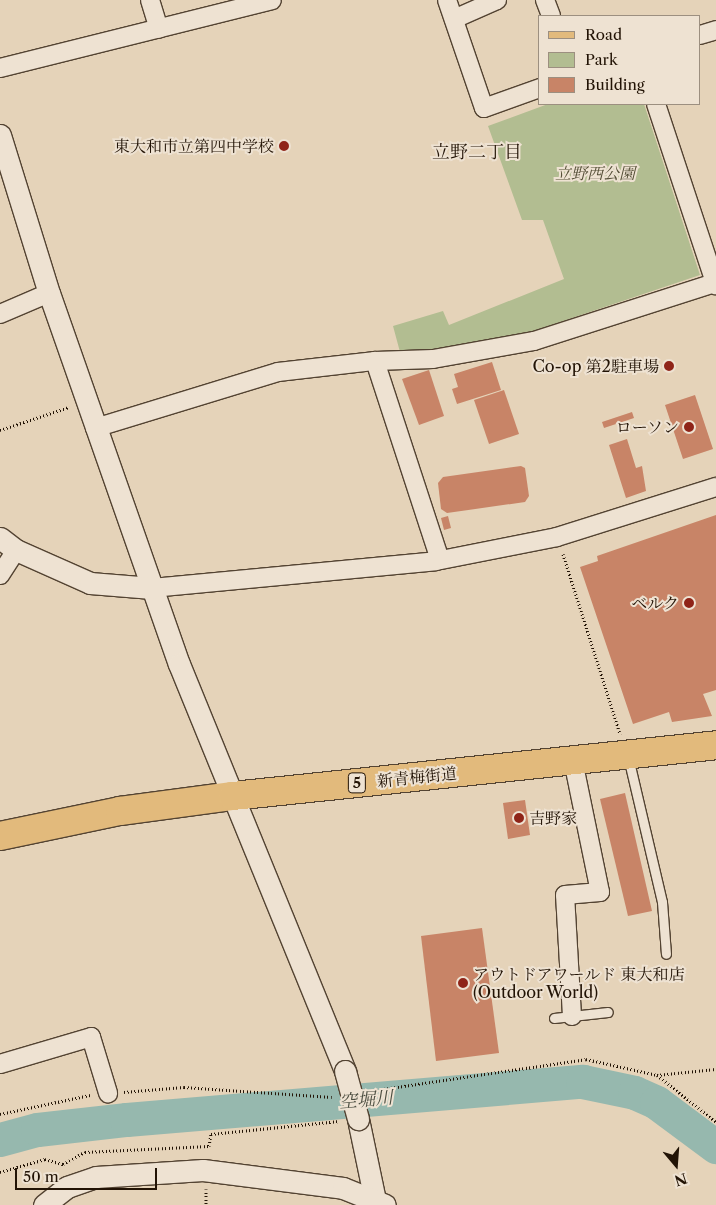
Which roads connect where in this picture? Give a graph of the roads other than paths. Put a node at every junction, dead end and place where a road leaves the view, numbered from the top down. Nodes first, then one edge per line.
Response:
1 (150, 0) edge
2 (272, 0) edge
3 (447, 0) edge
4 (497, 0) edge
5 (545, 0) edge
6 (551, 15) edge
7 (454, 19) junction
8 (159, 29) junction
9 (716, 30) edge
10 (701, 36) edge
11 (0, 68) edge
12 (538, 89) edge
13 (656, 105) edge
14 (0, 135) edge
15 (716, 284) edge
16 (49, 293) junction
17 (0, 314) edge
18 (375, 361) junction
19 (95, 428) junction
20 (716, 487) edge
21 (8, 544) edge
22 (440, 560) junction
23 (0, 575) edge
24 (152, 588) junction
25 (716, 745) edge
26 (627, 754) junction
27 (573, 760) junction
28 (234, 796) junction
29 (0, 836) edge
30 (666, 954) dead end
31 (608, 1012) dead end
32 (572, 1016) junction
33 (554, 1018) dead end
34 (0, 1064) edge
35 (108, 1093) dead end
36 (379, 1204) edge
37 (44, 1205) edge

1 - 8 street
2 - 8 street
3 - 7 street
4 - 7 street
5 - 6 street
7 - 12 street
8 - 11 street
9 - 10 street
13 - 15 street
14 - 16 street
15 - 18 street
16 - 17 street
16 - 19 street
18 - 19 street
18 - 22 street
19 - 24 street
20 - 22 street
21 - 23 street
21 - 24 street
22 - 24 street
24 - 28 street
25 - 26 main road, 新青梅街道 / 5
26 - 27 main road, 新青梅街道 / 5
26 - 30 lane
27 - 28 main road, 新青梅街道 / 5
27 - 32 street
28 - 29 main road, 新青梅街道 / 5
28 - 36 street, bridge
31 - 32 lane
32 - 33 lane
34 - 35 street
36 - 37 street

